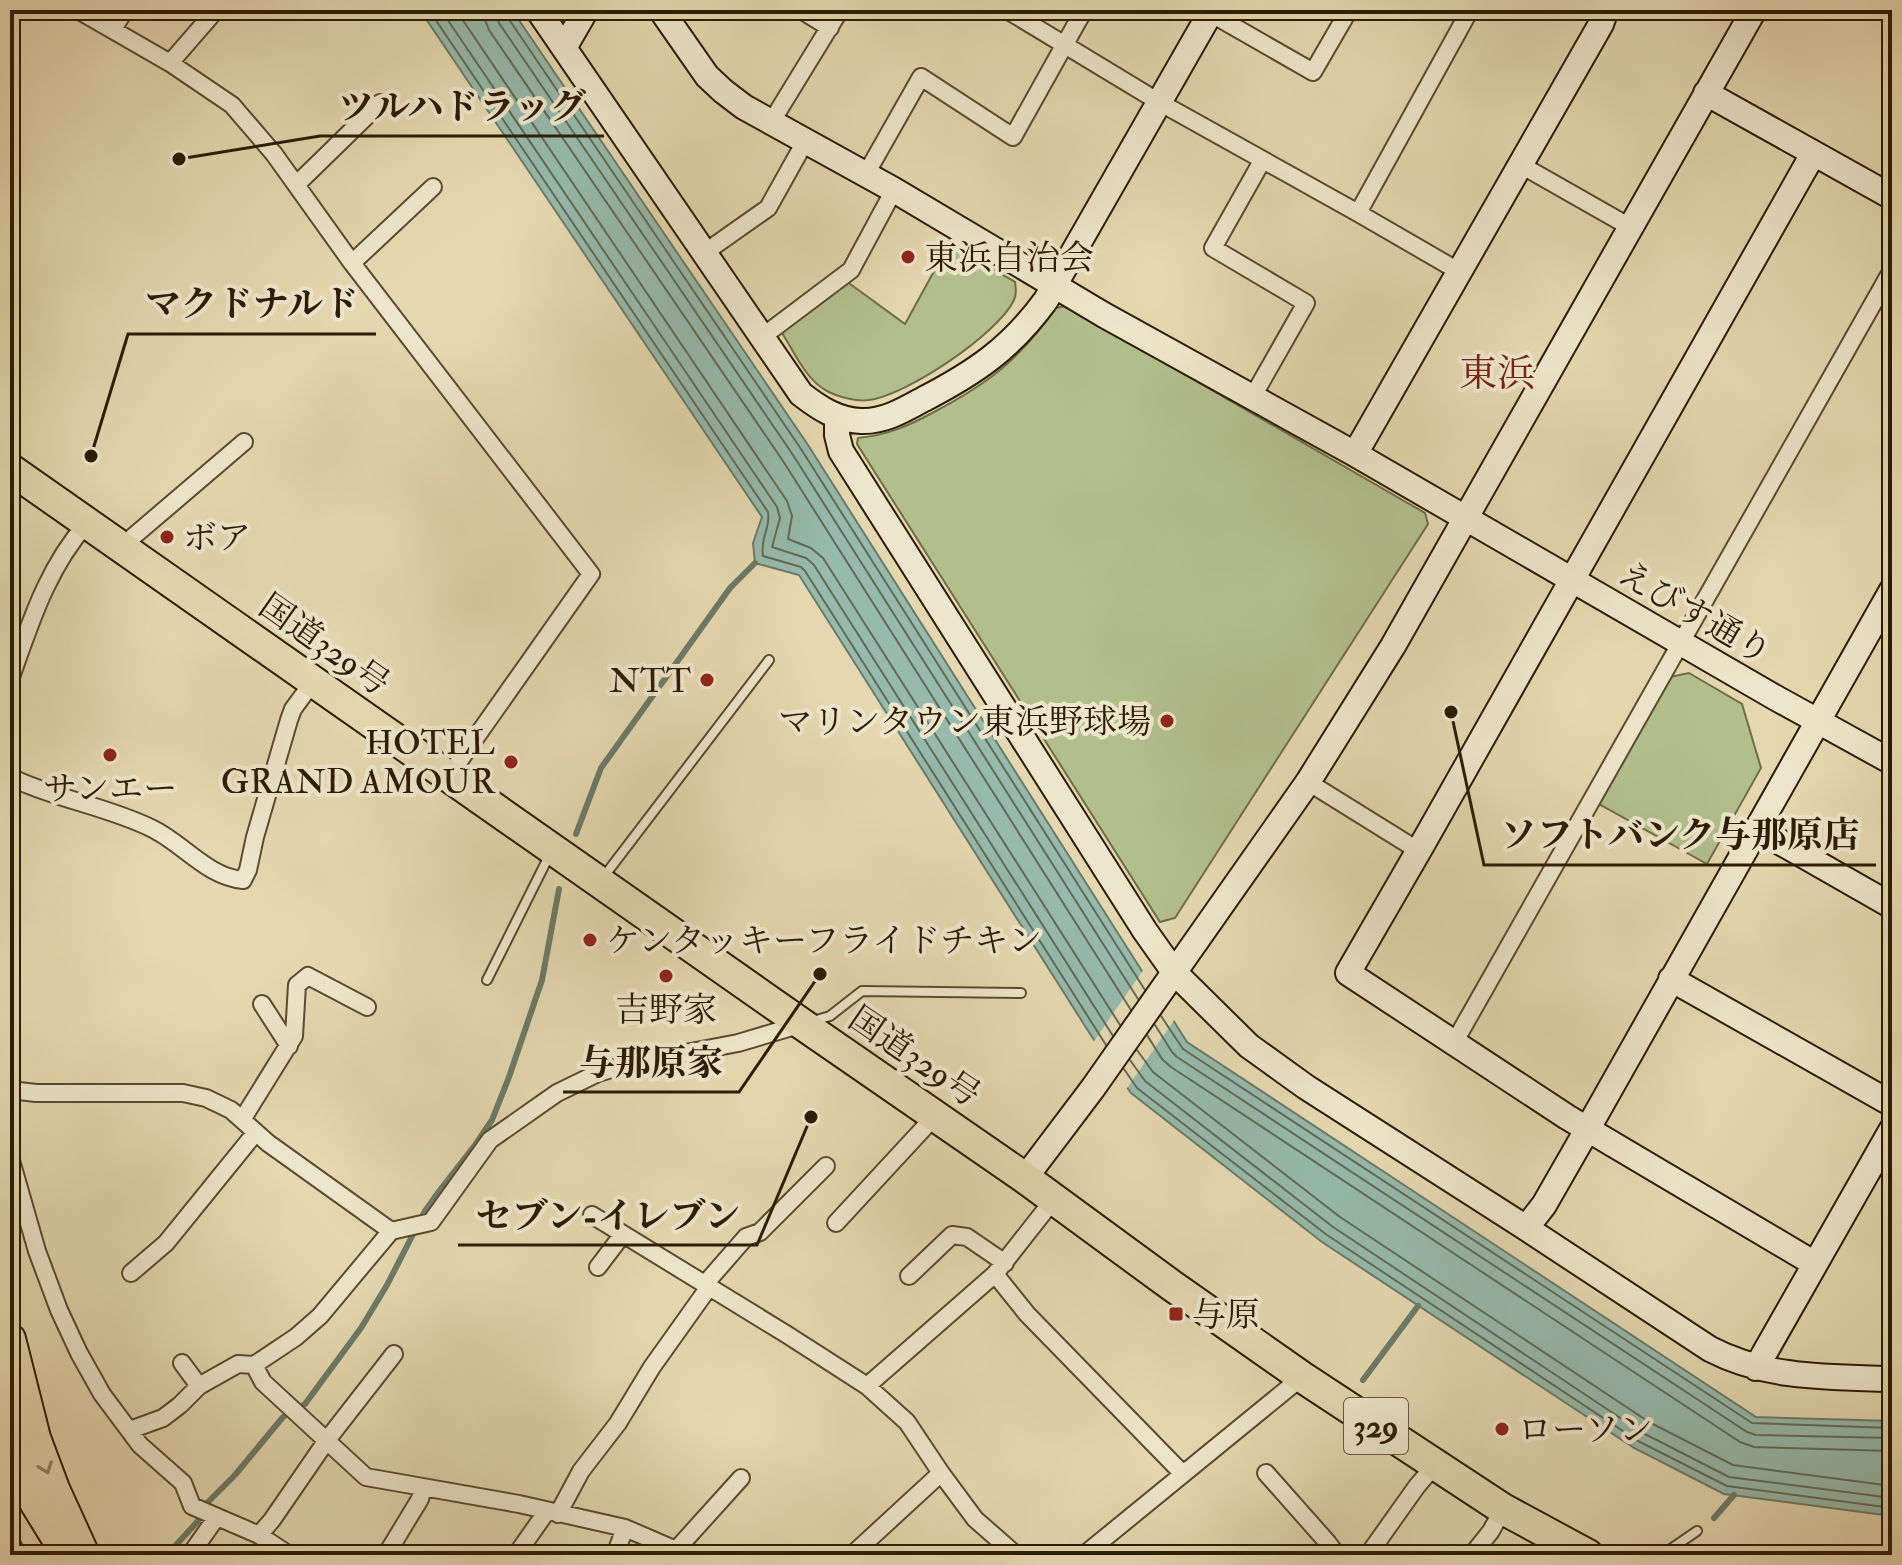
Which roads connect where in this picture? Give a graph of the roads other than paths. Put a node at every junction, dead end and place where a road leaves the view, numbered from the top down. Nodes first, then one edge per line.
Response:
1 (78, 10) edge
2 (125, 10) edge
3 (216, 10) edge
4 (538, 10) edge
5 (586, 10) edge
6 (661, 10) edge
7 (801, 10) edge
8 (840, 10) edge
9 (1007, 10) edge
10 (1084, 10) edge
11 (1349, 10) edge
12 (1470, 10) edge
13 (1606, 10) edge
14 (1754, 10) edge
15 (1211, 12) edge
16 (830, 28) junction
17 (113, 29) junction
18 (1065, 45) junction
19 (564, 48) junction
20 (170, 63) junction
21 (1706, 93) junction
22 (1159, 102) junction
23 (380, 103) dead end
24 (772, 121) junction
25 (806, 140) junction
26 (1813, 154) junction
27 (1262, 161) junction
28 (1521, 165) junction
29 (866, 174) junction
30 (296, 185) junction
31 (433, 187) dead end
32 (894, 190) junction
33 (1892, 197) edge
34 (1358, 213) junction
35 (1630, 227) junction
36 (704, 253) junction
37 (352, 263) junction
38 (1892, 270) edge
39 (1460, 272) junction
40 (1054, 285) junction
41 (762, 337) junction
42 (1252, 398) junction
43 (837, 417) junction
44 (244, 442) dead end
45 (1355, 454) junction
46 (10, 469) edge
47 (1464, 519) junction
48 (87, 523) junction
49 (121, 547) junction
50 (1572, 580) junction
51 (1892, 590) edge
52 (1681, 643) junction
53 (769, 660) dead end
54 (10, 680) edge
55 (313, 682) junction
56 (1818, 721) junction
57 (1892, 762) edge
58 (10, 777) edge
59 (448, 777) junction
60 (1308, 782) junction
61 (1757, 829) junction
62 (552, 850) junction
63 (1419, 851) junction
64 (599, 883) junction
65 (1892, 906) edge
66 (1174, 972) junction
67 (1671, 979) junction
68 (487, 980) dead end
69 (1021, 993) dead end
70 (262, 1004) dead end
71 (367, 1007) dead end
72 (802, 1024) junction
73 (1454, 1043) junction
74 (289, 1046) junction
75 (10, 1090) edge
76 (1892, 1104) edge
77 (935, 1116) junction
78 (242, 1120) junction
79 (1892, 1129) edge
80 (1587, 1130) junction
81 (256, 1132) junction
82 (10, 1157) edge
83 (826, 1166) dead end
84 (1025, 1178) junction
85 (1054, 1199) junction
86 (592, 1215) dead end
87 (836, 1223) dead end
88 (1526, 1228) junction
89 (391, 1231) junction
90 (623, 1234) junction
91 (1815, 1264) junction
92 (598, 1267) dead end
93 (1000, 1269) junction
94 (131, 1273) dead end
95 (909, 1276) dead end
96 (707, 1285) junction
97 (10, 1339) edge
98 (394, 1354) dead end
99 (182, 1363) dead end
100 (254, 1365) junction
101 (1756, 1368) junction
102 (1302, 1377) junction
103 (1892, 1379) edge
104 (199, 1386) junction
105 (867, 1386) junction
106 (130, 1430) junction
107 (327, 1440) junction
108 (10, 1454) edge
109 (1435, 1465) junction
110 (941, 1473) junction
111 (1266, 1473) dead end
112 (1183, 1474) junction
113 (741, 1478) dead end
114 (423, 1487) junction
115 (1503, 1509) junction
116 (553, 1512) junction
117 (216, 1518) junction
118 (625, 1528) junction
119 (1697, 1531) dead end
120 (259, 1535) junction
121 (10, 1541) edge
122 (679, 1552) edge
123 (18, 1555) edge
124 (68, 1555) edge
125 (84, 1555) edge
126 (190, 1555) edge
127 (289, 1555) edge
128 (386, 1555) edge
129 (516, 1555) edge
130 (615, 1555) edge
131 (852, 1555) edge
132 (1016, 1555) edge
133 (1084, 1555) edge
134 (1337, 1555) edge
135 (1368, 1555) edge
136 (1472, 1555) edge
137 (1588, 1555) edge
138 (1662, 1555) edge

1 - 17 street
2 - 17 street
3 - 20 street
4 - 19 street
5 - 19 street
6 - 24 street, えびす通り
7 - 16 street
8 - 16 street
9 - 18 street
10 - 18 street
11 - 15 street
12 - 34 street
13 - 28 street
14 - 21 street
15 - 22 street
16 - 24 street
17 - 20 street
18 - 22 street
18 - 29 street
19 - 36 street
20 - 30 street
21 - 26 street
21 - 35 street
22 - 27 street
22 - 40 street
23 - 30 street
24 - 25 street, えびす通り
25 - 29 street, えびす通り
25 - 36 street
26 - 33 street
26 - 50 street
27 - 34 street
27 - 42 street
28 - 35 street
28 - 39 street
29 - 32 street, えびす通り
30 - 37 street
31 - 37 street
32 - 40 street, えびす通り
32 - 41 street
34 - 39 street
35 - 47 street
36 - 41 street
37 - 59 street
38 - 52 street
39 - 45 street
40 - 42 street, えびす通り
40 - 43 street
41 - 43 street
42 - 45 street, えびす通り
43 - 66 street
44 - 49 street
45 - 47 street, えびす通り
46 - 48 highway, 国道329号 / 329
47 - 50 street, えびす通り
47 - 60 street
48 - 49 highway, 国道329号 / 329
48 - 54 street
49 - 55 highway, 国道329号 / 329
50 - 52 street, えびす通り
50 - 63 street
51 - 56 street
52 - 56 street, えびす通り
52 - 73 street
53 - 64 lane
55 - 58 street
55 - 59 highway, 国道329号 / 329
56 - 57 street, えびす通り
56 - 61 street
59 - 62 highway, 国道329号 / 329
60 - 63 street
60 - 66 street
61 - 65 street
61 - 67 street
62 - 64 highway, 国道329号 / 329
62 - 68 lane
63 - 73 street
64 - 72 highway, 国道329号 / 329
66 - 84 street
66 - 88 street
67 - 76 street
67 - 80 street
69 - 72 lane
70 - 74 street
71 - 74 street
72 - 77 highway, 国道329号 / 329
72 - 89 street
73 - 80 street
74 - 78 street
75 - 78 street
77 - 84 highway, 国道329号 / 329
77 - 87 street
78 - 81 street
79 - 91 street
80 - 88 street
80 - 91 street
81 - 89 street
81 - 94 street
82 - 106 street
83 - 96 street
84 - 85 highway, 国道329号 / 329
85 - 93 street
85 - 102 highway, 国道329号 / 329
86 - 90 street
88 - 101 street
89 - 100 street
90 - 92 street
90 - 96 street
91 - 101 street
93 - 95 street
93 - 105 street
93 - 112 street
96 - 105 street
96 - 116 street
97 -> 125 highway
98 - 107 street
99 - 104 street
100 - 104 street
100 - 107 street
101 - 103 street
102 - 109 highway, 国道329号 / 329
102 - 112 street
104 - 106 street
105 - 110 street
106 - 117 street
107 - 114 street
107 - 120 street
108 - 124 highway
109 - 115 highway, 国道329号 / 329
109 - 135 street
110 - 131 street
110 - 132 street
111 - 134 street
112 - 133 street
113 - 122 street
114 - 116 street
114 - 128 street
115 - 136 street
115 - 137 highway, 国道329号 / 329
116 - 118 street
116 - 129 street
117 - 120 street
117 - 126 street
118 - 122 street
118 - 130 street
119 - 138 lane
120 - 127 street
121 - 123 street

